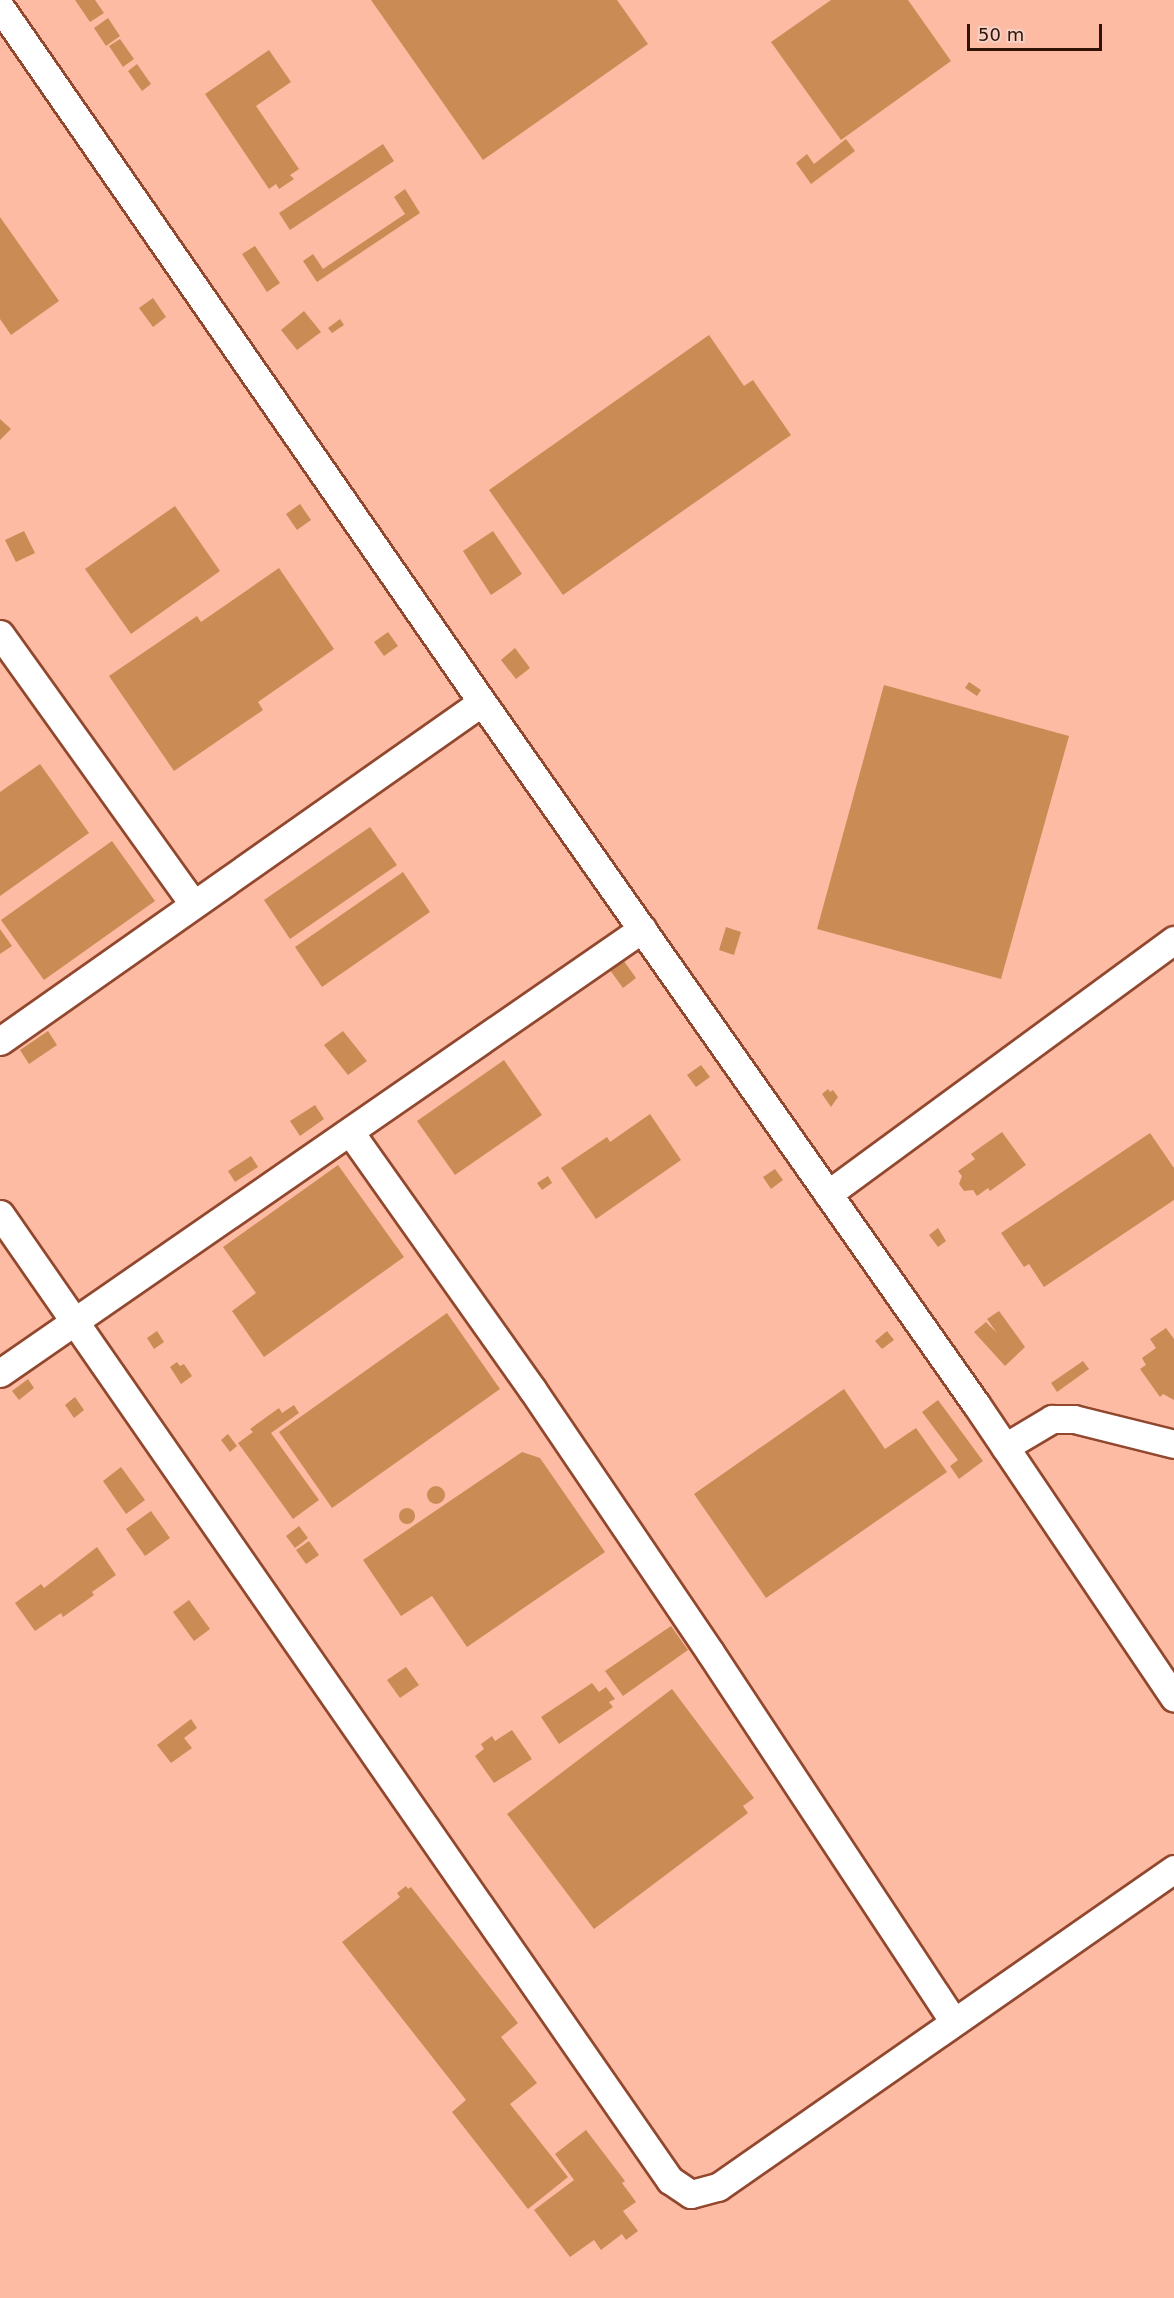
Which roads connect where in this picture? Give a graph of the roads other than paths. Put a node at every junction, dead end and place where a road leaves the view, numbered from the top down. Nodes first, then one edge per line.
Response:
1 (0, 7) edge
2 (0, 634) edge
3 (482, 702) junction
4 (193, 904) junction
5 (642, 928) junction
6 (1174, 940) edge
7 (0, 1041) edge
8 (350, 1132) junction
9 (828, 1194) junction
10 (0, 1214) edge
11 (74, 1322) junction
12 (0, 1373) edge
13 (1174, 1444) edge
14 (1005, 1447) junction
15 (1174, 1697) edge
16 (1174, 1869) edge
17 (954, 2022) junction

1 - 3 street
2 - 4 street
3 - 4 street
3 - 5 street
4 - 7 street
5 - 8 street
5 - 9 street
6 - 9 street
8 - 11 street
8 - 17 street
9 - 14 street
10 - 11 street
11 - 12 street
11 - 17 street
13 - 14 street
14 - 15 street
16 - 17 street

